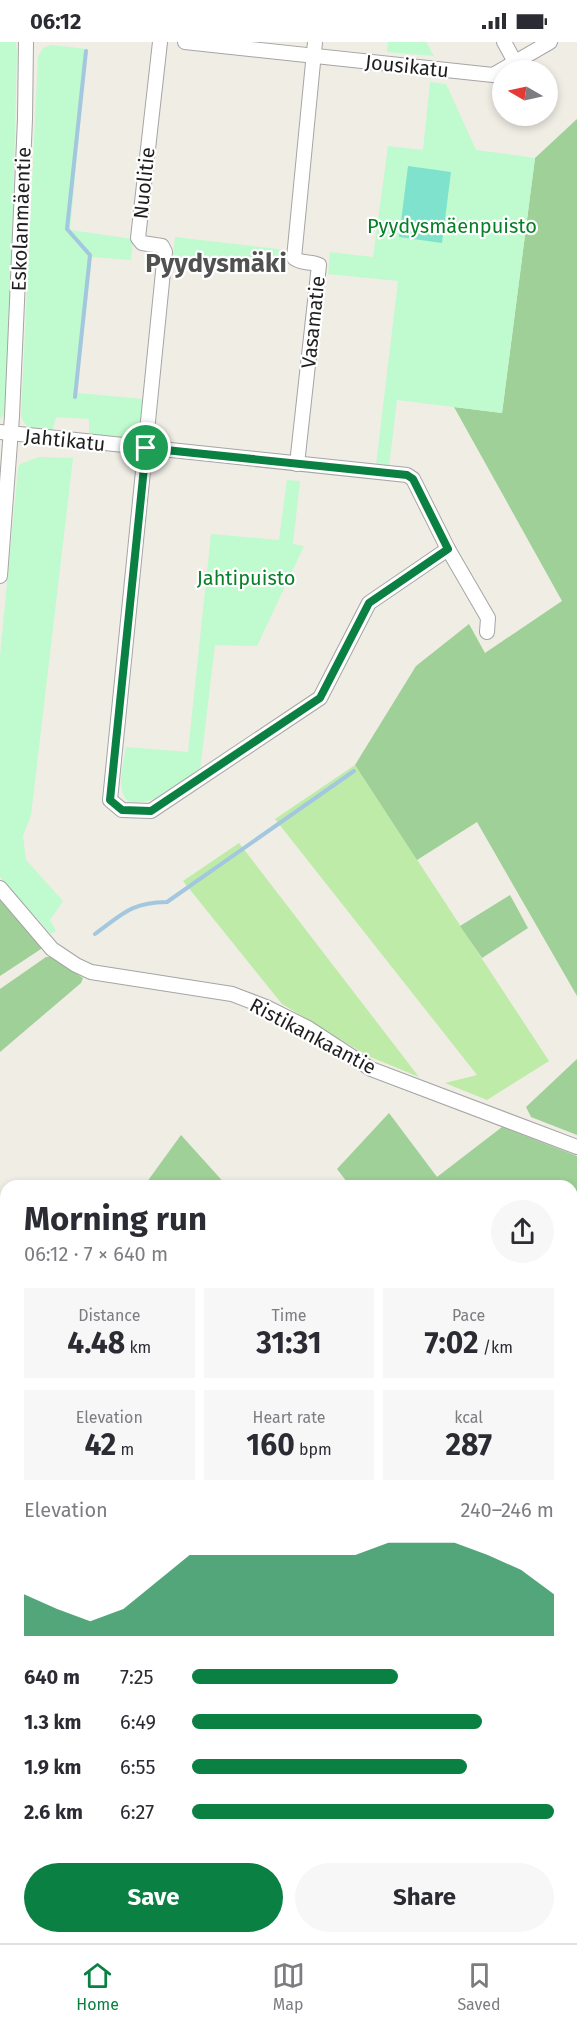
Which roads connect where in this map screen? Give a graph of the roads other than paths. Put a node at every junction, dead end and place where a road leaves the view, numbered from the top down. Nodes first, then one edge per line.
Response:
1 (26, 42) edge
2 (160, 42) edge
3 (185, 42) edge
4 (504, 42) edge
5 (550, 42) edge
6 (314, 49) edge
7 (514, 60) edge
8 (518, 60) edge
9 (492, 75) edge
10 (5, 433) edge
11 (146, 448) junction
12 (297, 464) junction
13 (448, 549) junction
14 (0, 576) edge
15 (487, 632) dead end
16 (0, 888) edge
17 (577, 1147) edge

1 - 10 street, Eskolanmäentie
2 - 11 street, Nuolitie
3 - 6 street, Jousikatu
4 - 7 street
5 - 8 street, Jousikatu
6 - 9 street, Jousikatu
6 - 12 street, Vasamatie
10 - 11 street, Jahtikatu
10 - 14 street, Eskolanmäentie
11 - 12 street, Jahtikatu
11 - 13 street
12 - 13 street, Jahtikatu
13 - 15 street, Jahtikatu
16 - 17 street, Ristikankaantie

